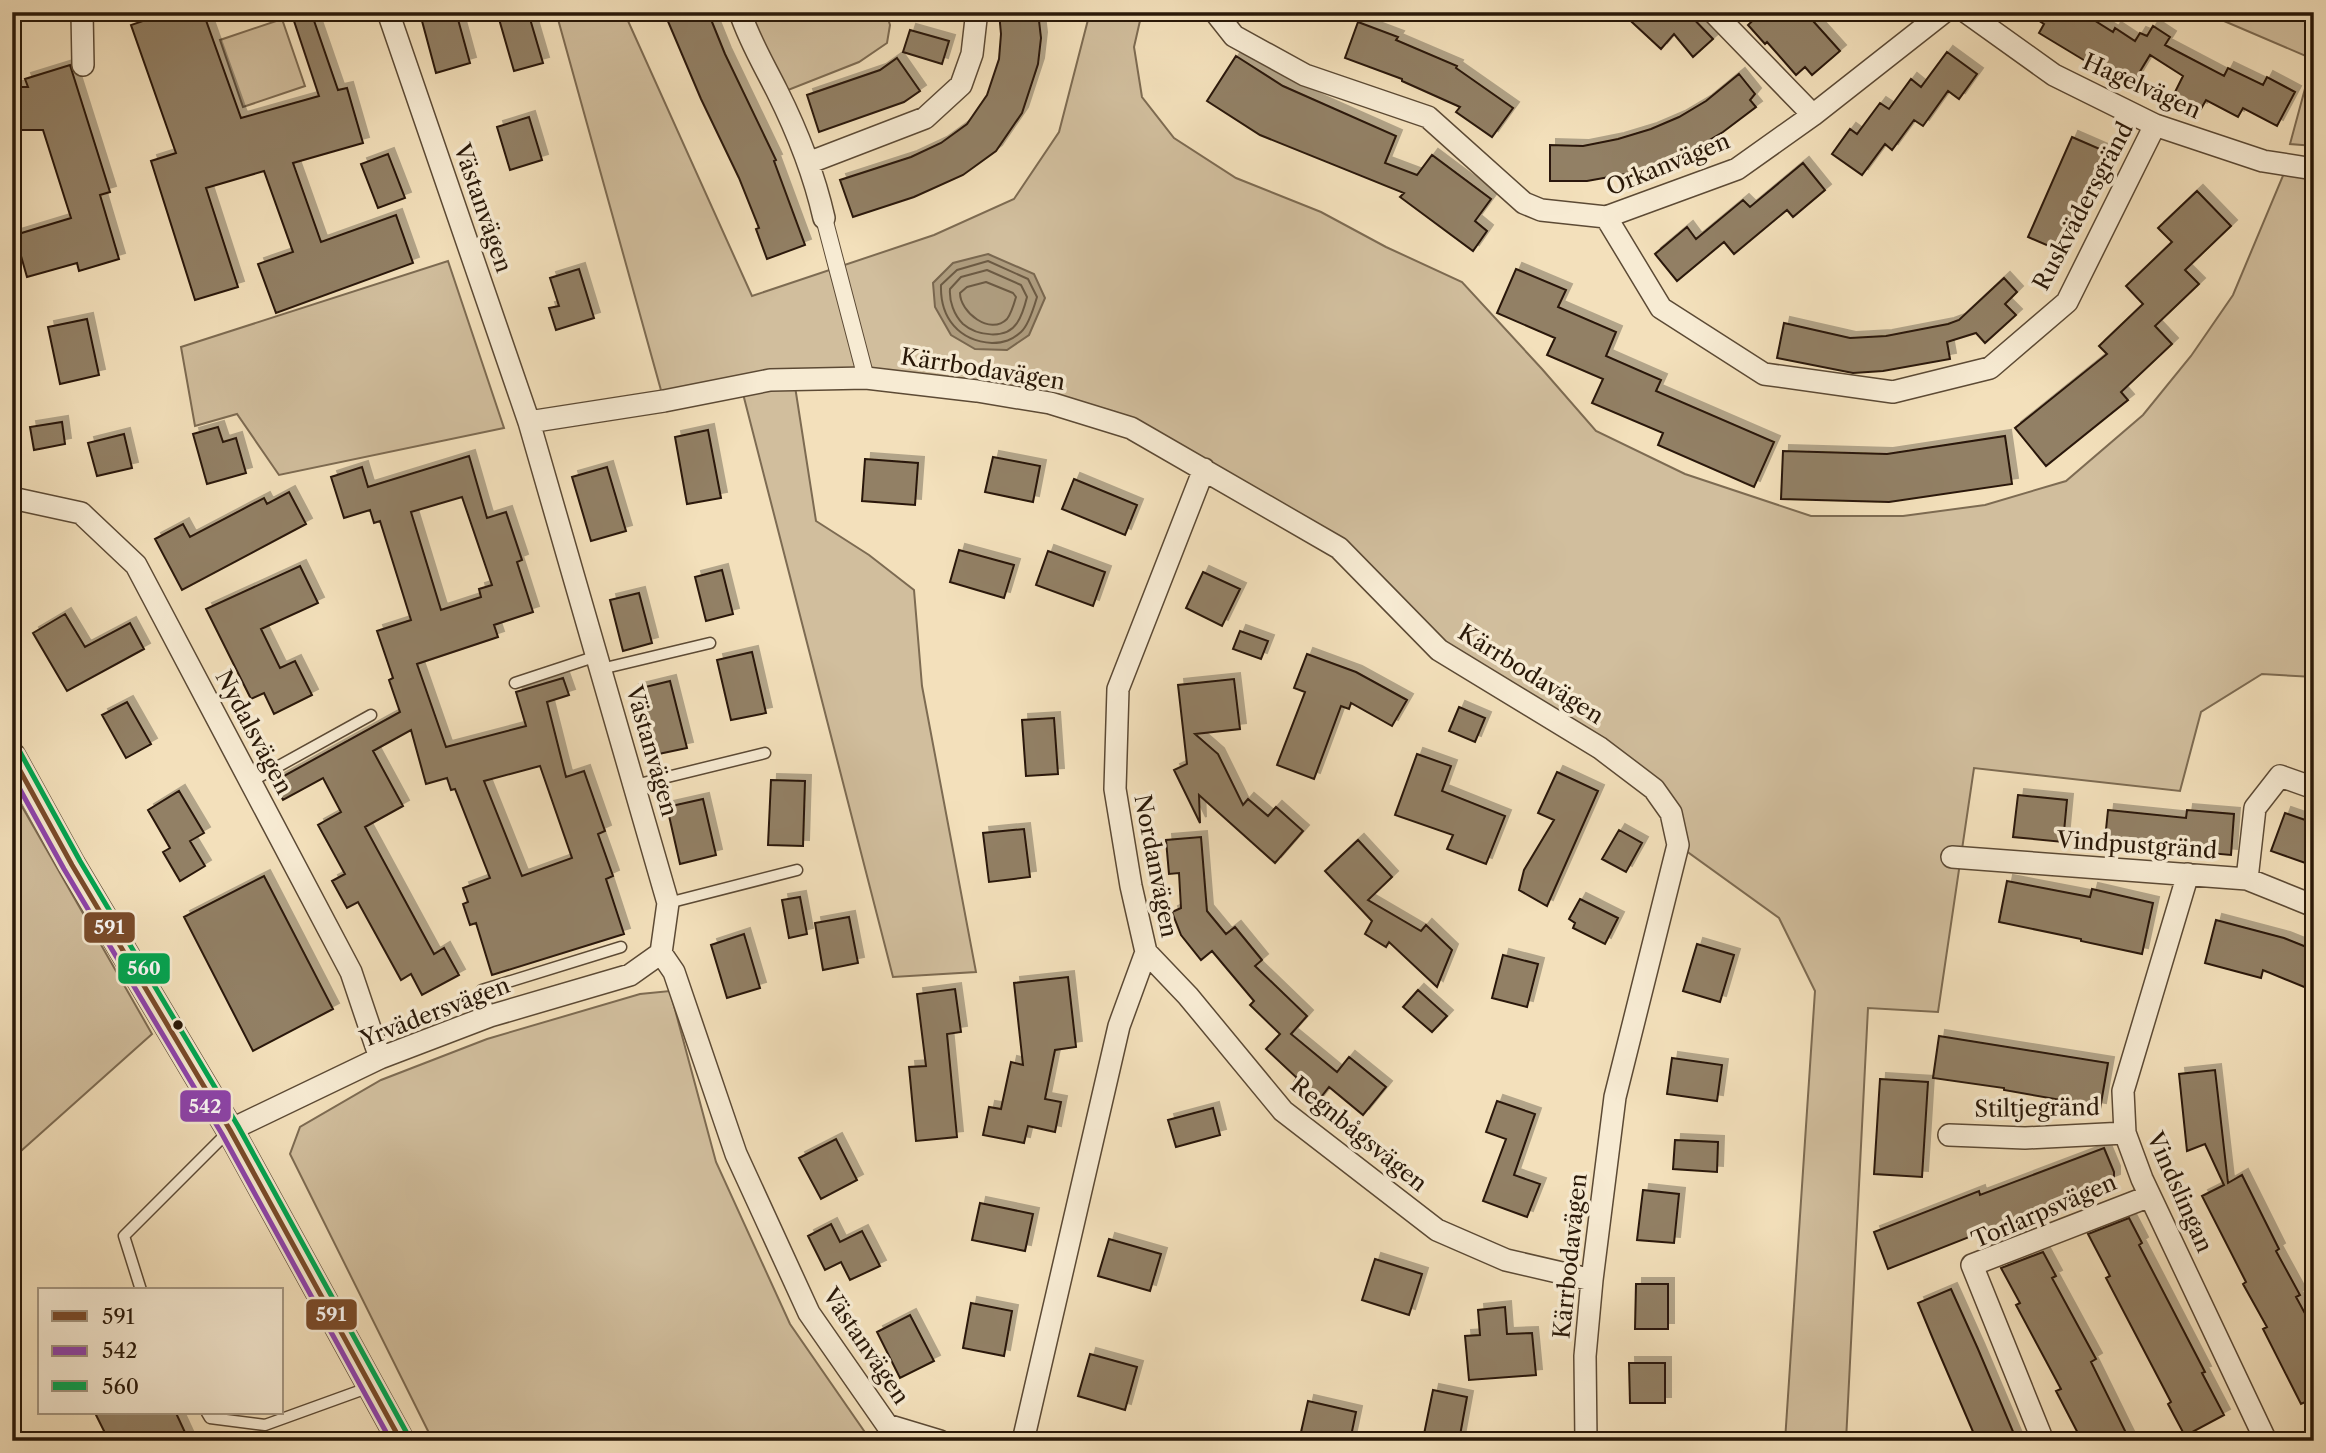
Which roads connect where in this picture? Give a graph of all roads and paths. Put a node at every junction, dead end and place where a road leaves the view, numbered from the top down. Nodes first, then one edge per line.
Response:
1 (82, 12) edge
2 (388, 12) edge
3 (740, 12) edge
4 (974, 12) edge
5 (1215, 12) edge
6 (1713, 12) edge
7 (1944, 12) edge
8 (1966, 12) edge
9 (83, 65) dead end
10 (1813, 115) junction
11 (2155, 125) junction
12 (808, 163) junction
13 (2314, 169) edge
14 (1606, 217) junction
15 (824, 218) joint
16 (866, 377) junction
17 (529, 422) junction
18 (1205, 469) junction
19 (12, 498) edge
20 (710, 643) dead end
21 (599, 663) junction
22 (515, 683) dead end
23 (371, 715) dead end
24 (765, 753) dead end
25 (12, 756) edge
26 (250, 782) junction
27 (635, 785) junction
28 (2314, 788) edge
29 (1952, 857) dead end
30 (797, 870) dead end
31 (2188, 874) junction
32 (2247, 879) junction
33 (668, 903) junction
34 (2314, 906) edge
35 (621, 947) dead end
36 (1146, 952) junction
37 (661, 953) junction
38 (490, 1016) junction
39 (380, 1058) junction
40 (230, 1130) junction
41 (2125, 1133) junction
42 (1949, 1135) dead end
43 (2150, 1196) junction
44 (1592, 1280) junction
45 (140, 1288) edge
46 (370, 1387) junction
47 (207, 1414) edge
48 (2264, 1440) edge
49 (401, 1441) edge
50 (940, 1441) edge
51 (1023, 1441) edge
52 (1586, 1441) edge
53 (2043, 1441) edge

1 - 9 street
2 - 17 street, Västanvägen
3 - 12 street
4 - 12 street
5 - 14 street, Orkanvägen
6 - 10 street
7 - 10 street, Orkanvägen
8 - 11 street, Hagelvägen
10 - 14 street, Orkanvägen
11 - 13 street, Hagelvägen
11 - 14 street, Ruskvädersgränd
12 - 15 street
15 - 16 street
16 - 17 street, Kärrbodavägen
16 - 18 street, Kärrbodavägen
17 - 21 street, Västanvägen
18 - 36 street, Nordanvägen
18 - 44 street, Kärrbodavägen
19 - 26 street, Nydalsvägen
20 - 21 lane
21 - 22 lane
21 - 27 street, Västanvägen
23 - 26 lane
24 - 27 lane
25 - 40 street
26 - 39 street, Nydalsvägen
27 - 33 street, Västanvägen
28 - 32 street
29 - 31 street, Vindpustgränd
30 - 33 lane
31 - 32 street, Vindpustgränd
31 - 41 street, Vindslingan
32 - 34 street, Vindpustgränd
33 - 37 street, Västanvägen
35 - 38 lane
36 - 44 street, Regnbågsvägen
36 - 51 street, Nordanvägen
37 - 38 street, Yrvädersvägen
37 - 50 street, Västanvägen
38 - 39 street, Yrvädersvägen
39 - 40 street, Yrvädersvägen
40 - 45 lane
40 - 46 street
41 - 42 street, Stiltjegränd
41 - 43 street, Vindslingan
43 - 48 street, Vindslingan
43 - 53 street, Torlarpsvägen
44 - 52 street, Kärrbodavägen
46 - 47 lane
46 - 49 street

